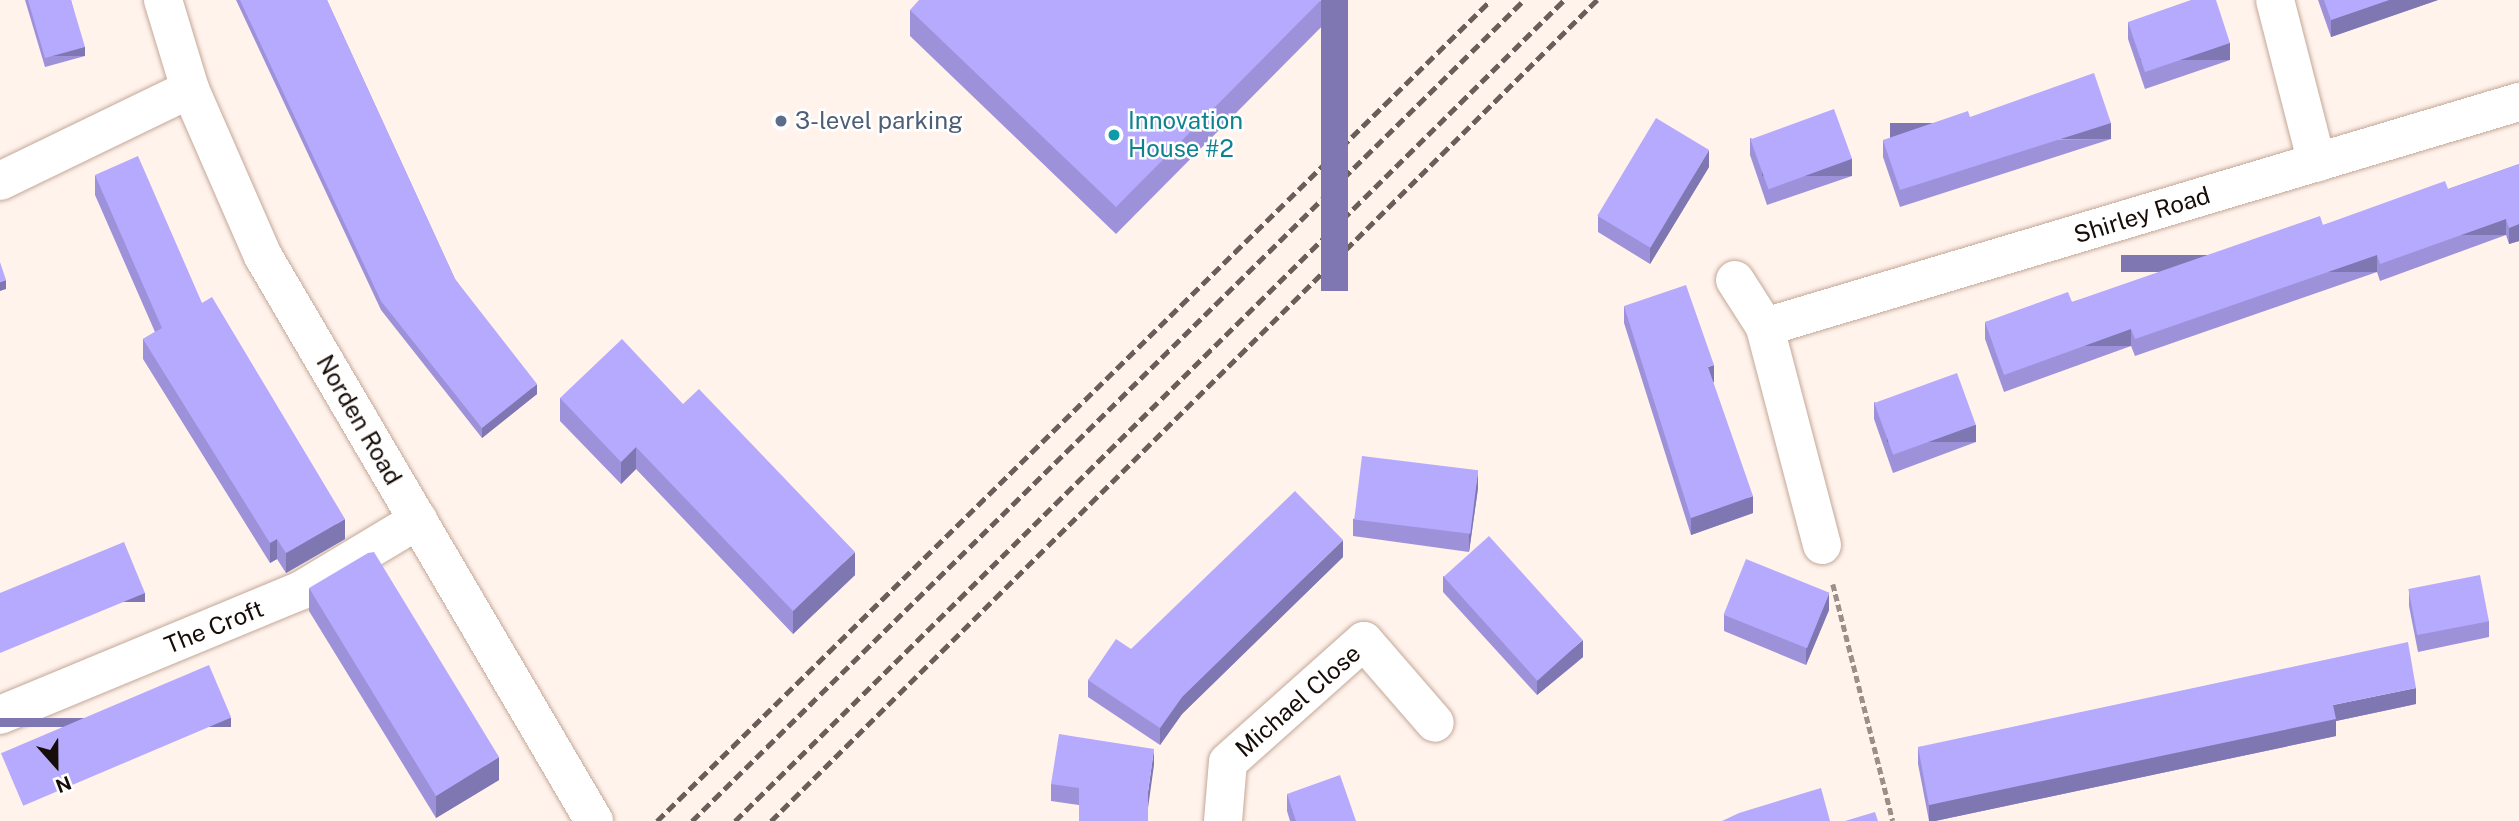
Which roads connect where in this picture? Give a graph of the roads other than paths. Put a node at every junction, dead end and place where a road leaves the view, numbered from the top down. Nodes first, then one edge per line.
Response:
1 (163, 0) edge
2 (2275, 0) edge
3 (190, 89) junction
4 (2519, 102) edge
5 (2317, 163) junction
6 (0, 181) edge
7 (1735, 280) dead end
8 (1765, 327) junction
9 (418, 520) junction
10 (1822, 545) road end
11 (0, 715) edge
12 (1435, 723) dead end
13 (594, 821) edge
14 (1223, 821) edge

1 - 3 street, Norden Road
2 - 5 street
3 - 6 street
3 - 9 street, Norden Road
4 - 5 street, Shirley Road
5 - 8 street, Shirley Road
7 - 8 street
8 - 10 street
9 - 11 street, The Croft
9 - 13 street, Norden Road
12 - 14 street, Michael Close

